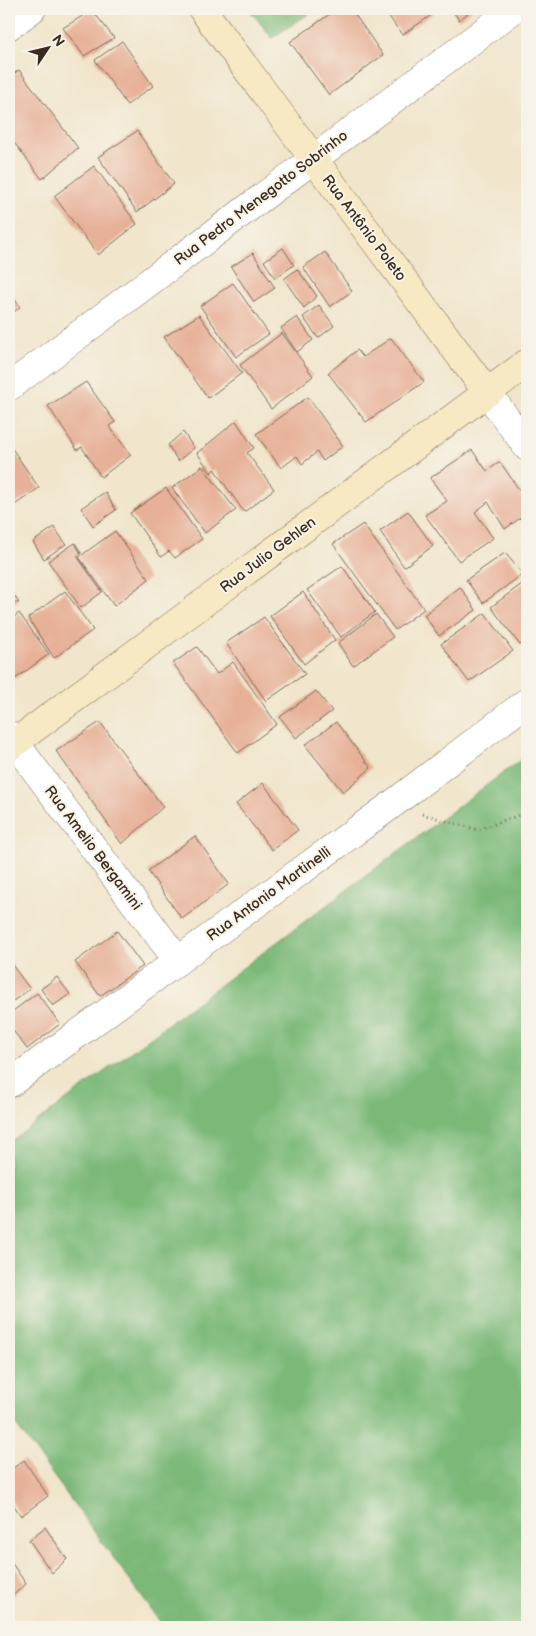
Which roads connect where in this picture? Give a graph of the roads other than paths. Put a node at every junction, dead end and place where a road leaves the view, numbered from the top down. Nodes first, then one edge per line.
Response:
1 (32, 9) edge
2 (202, 9) edge
3 (514, 9) edge
4 (9, 26) edge
5 (312, 159) junction
6 (527, 363) edge
7 (9, 388) edge
8 (487, 392) junction
9 (527, 446) edge
10 (527, 702) edge
11 (11, 742) edge
12 (178, 961) junction
13 (9, 1084) edge

1 - 4 street
2 - 5 street, Rua Antônio Poleto
3 - 5 street, Rua Pedro Menegotto Sobrinho
5 - 7 street, Rua Pedro Menegotto Sobrinho
5 - 8 street, Rua Antônio Poleto
6 - 8 street, Rua Julio Gehlen
8 - 9 street, Rua Antônio Poleto
8 - 11 street, Rua Julio Gehlen
10 - 12 street, Rua Antonio Martinelli
11 - 12 street, Rua Amelio Bergamini
12 - 13 street, Rua Antonio Martinelli

